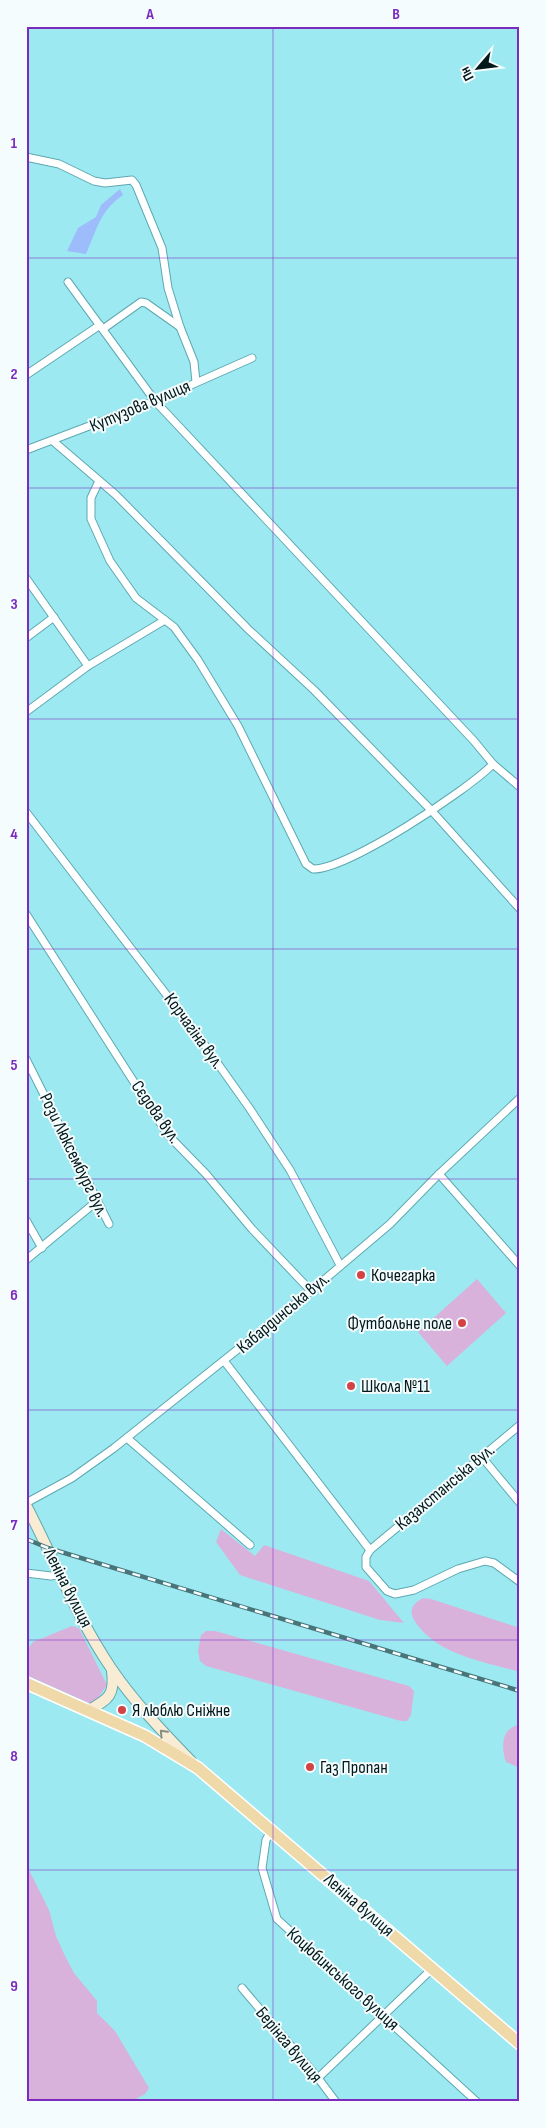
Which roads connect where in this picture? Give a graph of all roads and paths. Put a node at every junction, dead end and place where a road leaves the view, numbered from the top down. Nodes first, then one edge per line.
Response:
1 (26, 156) edge
2 (68, 282) dead end
3 (101, 327) junction
4 (180, 327) junction
5 (252, 358) dead end
6 (26, 375) edge
7 (196, 382) junction
8 (155, 401) junction
9 (53, 441) junction
10 (26, 450) edge
11 (100, 481) junction
12 (26, 578) edge
13 (54, 617) junction
14 (165, 620) junction
15 (26, 638) edge
16 (88, 666) junction
17 (26, 712) edge
18 (493, 764) junction
19 (520, 787) edge
20 (431, 810) junction
21 (26, 812) edge
22 (520, 909) edge
23 (26, 914) edge
24 (26, 1059) edge
25 (520, 1098) edge
26 (439, 1174) junction
27 (97, 1201) junction
28 (26, 1220) edge
29 (108, 1224) dead end
30 (42, 1248) junction
31 (26, 1260) edge
32 (340, 1265) junction
33 (520, 1266) edge
34 (312, 1290) junction
35 (225, 1362) junction
36 (520, 1425) edge
37 (127, 1438) junction
38 (481, 1456) junction
39 (520, 1503) edge
40 (26, 1504) edge
41 (250, 1545) dead end
42 (370, 1550) junction
43 (26, 1573) edge
44 (60, 1574) junction
45 (520, 1582) edge
46 (112, 1670) junction
47 (26, 1683) edge
48 (89, 1710) junction
49 (198, 1768) junction
50 (271, 1830) junction
51 (433, 1968) junction
52 (242, 1988) dead end
53 (383, 2016) junction
54 (520, 2044) edge
55 (318, 2078) junction
56 (336, 2102) edge
57 (477, 2102) edge

1 - 4 street
2 - 3 street
3 - 4 street
3 - 6 street
3 - 8 street
4 - 7 street
5 - 7 street, Кутузова вулиця
7 - 8 street, Кутузова вулиця
8 - 9 street, Кутузова вулиця
8 - 18 street
9 - 10 street, Кутузова вулиця
9 - 11 street
11 - 14 street
11 - 20 street
12 - 13 street
13 - 15 street
13 - 16 street
14 - 16 street
14 - 20 street
16 - 17 street
18 - 19 street
18 - 20 street
20 - 22 street
21 - 32 street, Корчагіна вул.
23 - 34 street, Сєдова вул.
24 - 27 street, Рози Люксембург вул.
25 - 26 street, Кабардинська вул.
26 - 32 street, Кабардинська вул.
26 - 33 street
27 - 29 street, Рози Люксембург вул.
27 - 30 street
28 - 30 street
30 - 31 street
32 - 34 street, Кабардинська вул.
34 - 35 street, Кабардинська вул.
35 - 37 street, Кабардинська вул.
35 - 42 street
36 - 38 street, Казахстанська вул.
37 - 40 street, Кабардинська вул.
37 - 41 street
38 - 39 street
38 - 42 street, Казахстанська вул.
40 - 44 main road, Леніна вулиця
42 - 45 street
43 - 44 street
44 - 46 main road, Леніна вулиця
46 - 48 main road
49 -> 46 main road, Леніна вулиця
47 - 48 main road, Леніна вулиця
48 - 49 main road, Леніна вулиця
49 - 50 main road, Леніна вулиця
50 - 51 main road, Леніна вулиця
50 - 53 street, Коцюбинського вулиця
51 - 53 street
51 - 54 main road, Леніна вулиця
52 - 55 street, Берiнга вулиця
53 - 55 street
53 - 57 street, Коцюбинського вулиця
55 - 56 street, Берiнга вулиця

